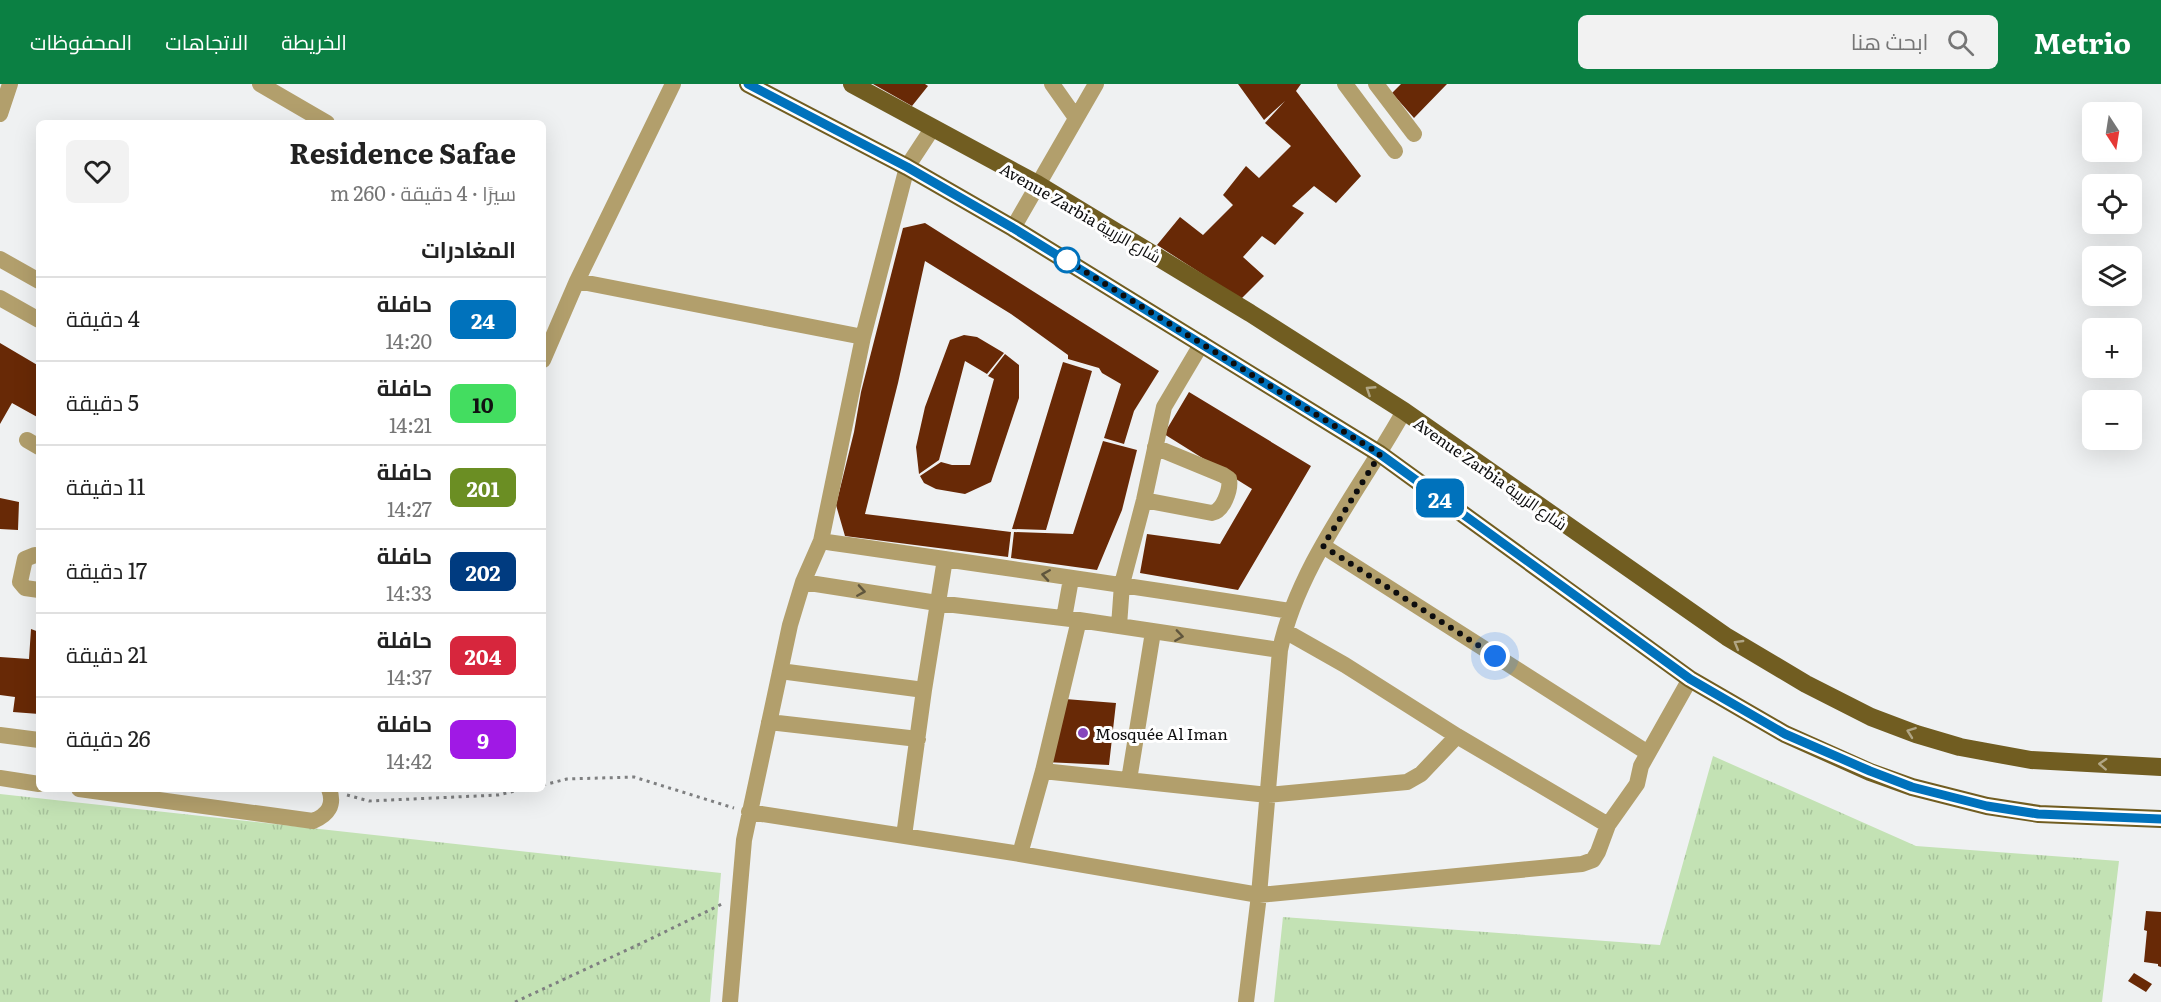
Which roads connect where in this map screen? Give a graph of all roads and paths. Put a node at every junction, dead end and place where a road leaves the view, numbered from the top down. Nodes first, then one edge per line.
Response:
1 (10, 84) edge
2 (260, 84) edge
3 (673, 84) edge
4 (748, 84) edge
5 (852, 84) edge
6 (1052, 84) edge
7 (1096, 84) edge
8 (1345, 84) edge
9 (1381, 86) edge
10 (1363, 107) junction
11 (0, 114) edge
12 (1076, 118) junction
13 (322, 120) edge
14 (932, 129) junction
15 (1414, 134) dead end
16 (1395, 151) dead end
17 (907, 167) junction
18 (1037, 184) junction
19 (1013, 228) junction
20 (0, 259) edge
21 (36, 279) edge
22 (577, 281) junction
23 (0, 298) edge
24 (36, 318) edge
25 (863, 337) junction
26 (1202, 343) junction
27 (546, 353) edge
28 (1404, 411) junction
29 (1155, 447) junction
30 (1380, 454) junction
31 (1144, 500) junction
32 (821, 541) junction
33 (1323, 546) junction
34 (36, 555) edge
35 (945, 560) junction
36 (1071, 579) junction
37 (804, 582) junction
38 (1122, 584) junction
39 (36, 590) edge
40 (937, 603) junction
41 (1290, 611) junction
42 (1071, 619) junction
43 (1119, 626) junction
44 (1285, 631) junction
45 (1153, 632) junction
46 (1281, 650) junction
47 (780, 671) junction
48 (1690, 679) junction
49 (924, 690) junction
50 (769, 722) junction
51 (0, 735) edge
52 (1457, 736) junction
53 (918, 739) junction
54 (36, 740) edge
55 (1648, 753) junction
56 (2161, 767) edge
57 (1043, 771) junction
58 (0, 778) edge
59 (1129, 780) junction
60 (546, 783) edge
61 (36, 784) edge
62 (101, 792) edge
63 (330, 792) edge
64 (337, 792) edge
65 (510, 792) edge
66 (1268, 795) junction
67 (749, 812) junction
68 (2161, 819) edge
69 (1608, 825) junction
70 (904, 836) junction
71 (1020, 854) junction
72 (739, 895) junction
73 (1259, 895) junction
74 (515, 1002) edge
75 (730, 1002) edge
76 (1246, 1002) edge

1 - 11 street
2 - 13 street
3 - 22 street
4 - 17 main road
5 - 14 main road, Avenue Zarbia شارع الزربية
6 - 12 street
7 - 12 street
8 - 10 street
9 - 10 street
9 - 15 street
10 - 16 street
12 - 18 street
14 - 17 street
14 - 18 main road, Avenue Zarbia شارع الزربية
17 - 19 main road
17 - 25 street
18 - 19 street
28 -> 18 main road, Avenue Zarbia شارع الزربية
19 - 26 main road
20 - 21 street
22 - 25 street
22 - 27 street
23 - 24 street
25 - 32 street
26 - 29 street
26 - 30 main road
28 - 30 street
56 -> 28 main road, Avenue Zarbia شارع الزربية
29 - 31 street
29 - 31 street
30 - 33 street
30 - 48 main road
31 - 38 street
32 - 35 street
32 - 37 street
33 - 41 street
33 - 55 street
34 - 39 street
36 -> 35 street
35 - 40 street
36 - 38 street
36 - 42 street
37 -> 40 street
37 - 47 street
38 - 41 street
38 - 43 street
40 - 42 street
40 - 49 street
41 - 44 street
42 - 43 street
42 - 57 street
43 - 45 street
44 - 46 street
44 - 52 street
45 -> 46 street
45 - 59 street
46 - 66 street
47 - 49 street
47 - 50 street
48 - 55 street
48 - 68 main road
49 - 53 street
50 - 53 street
50 - 67 street
51 - 54 street
52 - 66 street
52 - 69 street
53 - 70 street
55 - 69 street
57 - 59 street
57 - 71 street
58 - 61 street
59 - 66 street
60 - 67 path
62 - 63 street
64 - 65 path
66 - 73 street
67 - 70 street
67 - 72 street
69 - 73 street
70 - 71 street
71 - 73 street
72 - 74 path
72 - 75 street
73 - 76 street

